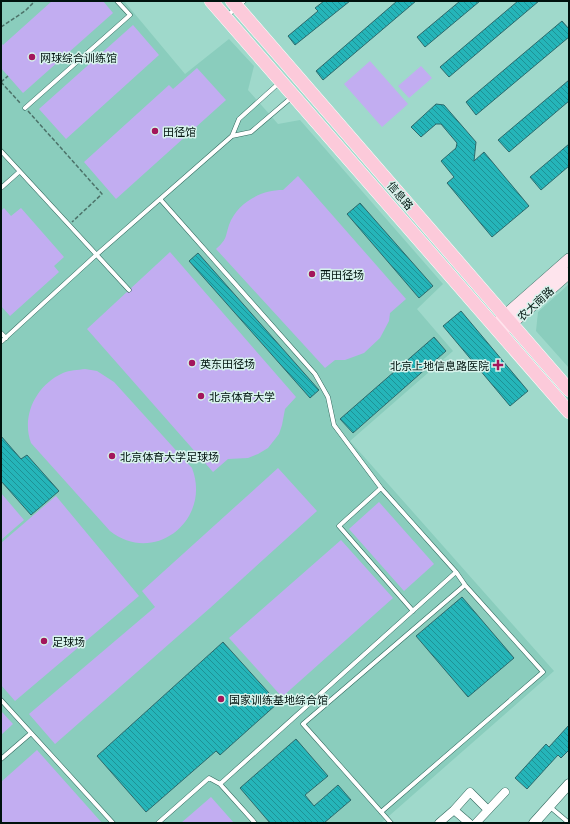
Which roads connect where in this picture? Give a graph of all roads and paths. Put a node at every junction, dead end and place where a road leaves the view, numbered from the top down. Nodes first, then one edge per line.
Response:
1 (35, 1) edge
2 (117, 1) edge
3 (211, 1) edge
4 (238, 3) edge
5 (225, 17) junction
6 (1, 27) edge
7 (8, 76) dead end
8 (281, 81) junction
9 (1, 82) edge
10 (294, 95) junction
11 (25, 108) junction
12 (232, 136) junction
13 (1, 151) edge
14 (20, 172) junction
15 (1, 188) edge
16 (160, 199) junction
17 (68, 226) junction
18 (95, 256) junction
19 (569, 259) edge
20 (569, 273) edge
21 (129, 290) dead end
22 (509, 320) junction
23 (498, 329) junction
24 (1, 333) edge
25 (6, 338) junction
26 (1, 342) edge
27 (569, 390) edge
28 (569, 412) edge
29 (381, 488) junction
30 (456, 572) junction
31 (465, 585) junction
32 (413, 611) junction
33 (1, 700) edge
34 (30, 734) junction
35 (1, 759) edge
36 (220, 784) junction
37 (569, 784) edge
38 (505, 792) dead end
39 (549, 806) junction
40 (454, 810) junction
41 (488, 810) junction
42 (381, 812) junction
43 (113, 823) edge
44 (158, 823) edge
45 (255, 823) edge
46 (391, 823) edge
47 (439, 823) edge
48 (468, 823) edge
49 (476, 823) edge
50 (534, 823) edge
51 (569, 823) edge

1 - 6 path
2 - 11 lane
3 - 5 main road, 信息路
4 - 5 lane
4 - 22 main road, 信息路
5 - 8 main road, 信息路
7 - 9 path
8 - 10 main road, 信息路
8 - 12 lane
9 - 11 path
10 - 12 lane
10 - 23 main road, 信息路
11 - 17 path
12 - 16 lane
13 - 14 lane
14 - 15 lane
14 - 17 lane
16 - 18 lane
16 - 29 lane
17 - 18 lane
18 - 21 lane
18 - 25 lane
19 - 22 main road, 农大南路
20 - 22 main road, 农大南路
22 - 23 main road
22 - 27 main road, 信息路
23 - 28 main road, 信息路
24 - 25 lane
25 - 26 lane
29 - 30 lane
29 - 32 lane
30 - 31 lane
30 - 32 lane
31 - 42 lane
31 - 42 lane
32 - 36 lane
33 - 34 lane
34 - 35 lane
34 - 43 lane
36 - 44 lane
36 - 45 lane
37 - 39 street
38 - 41 street
39 - 50 street
39 - 51 lane
40 - 41 street
40 - 47 street
40 - 48 street
41 - 49 street
42 - 46 lane

